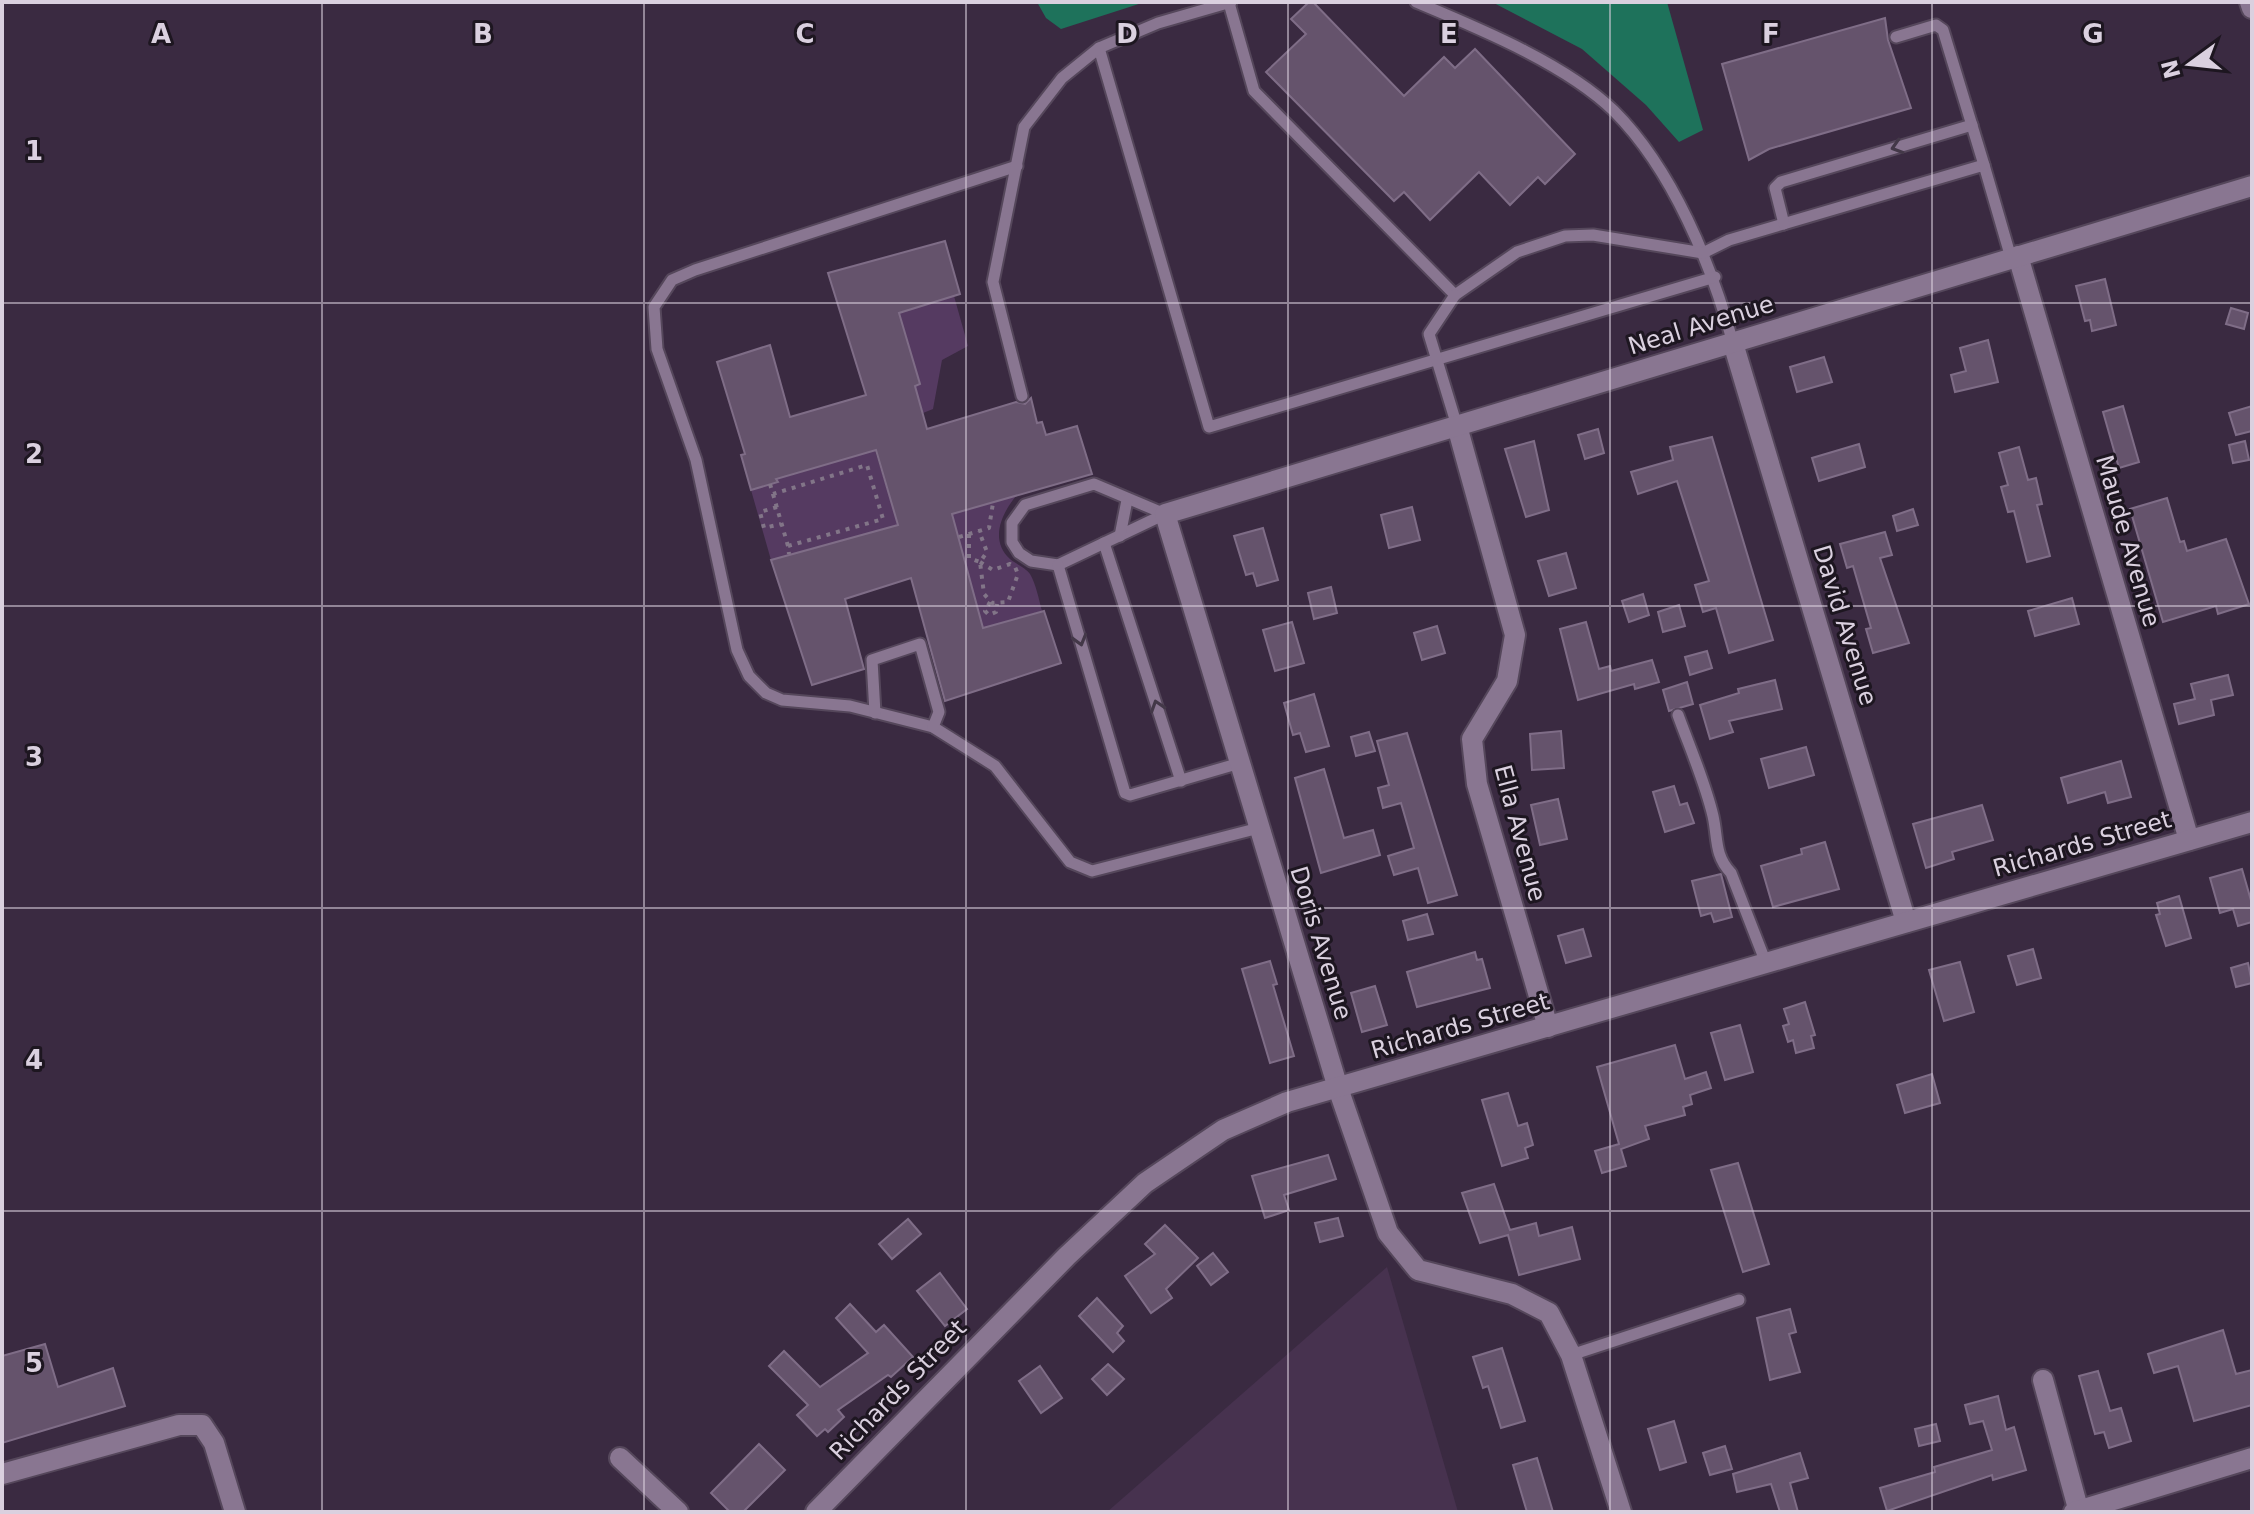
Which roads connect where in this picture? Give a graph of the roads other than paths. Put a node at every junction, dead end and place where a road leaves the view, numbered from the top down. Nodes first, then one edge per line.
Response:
1 (1230, 2) edge
2 (1416, 2) edge
3 (2250, 2) edge
4 (2252, 8) edge
5 (1896, 37) dead end
6 (1099, 48) junction
7 (1972, 125) junction
8 (1984, 165) junction
9 (1017, 166) junction
10 (2252, 186) edge
11 (1784, 224) junction
12 (1703, 253) junction
13 (2014, 257) junction
14 (1715, 277) junction
15 (1455, 295) junction
16 (1733, 343) junction
17 (1437, 361) junction
18 (1022, 396) dead end
19 (1457, 426) junction
20 (1127, 500) junction
21 (1165, 514) junction
22 (1120, 536) junction
23 (1104, 543) junction
24 (1058, 565) junction
25 (875, 713) junction
26 (1678, 715) dead end
27 (933, 727) junction
28 (1240, 763) junction
29 (1181, 781) junction
30 (2252, 822) edge
31 (1259, 828) junction
32 (2189, 840) junction
33 (1906, 922) junction
34 (1766, 963) junction
35 (1548, 1027) junction
36 (1338, 1088) junction
37 (1739, 1300) dead end
38 (1571, 1355) junction
39 (2043, 1380) dead end
40 (620, 1458) dead end
41 (2252, 1458) edge
42 (2, 1474) edge
43 (235, 1512) edge
44 (678, 1512) edge
45 (816, 1512) edge
46 (1621, 1512) edge
47 (2077, 1512) edge

1 - 6 lane
1 - 15 lane
2 - 12 lane
3 - 4 street
5 - 7 lane
6 - 9 lane
6 - 17 lane
7 - 8 lane
7 -> 11 lane
8 - 11 lane
8 - 13 lane
9 - 18 lane
9 - 25 lane
10 - 13 street, Neal Avenue
11 - 12 lane
12 - 14 lane
12 - 15 lane
13 - 16 street, Neal Avenue
13 - 32 street, Maude Avenue
14 - 16 lane
14 - 17 lane
15 - 17 lane
16 - 19 street, Neal Avenue
16 - 33 street, David Avenue
17 - 19 lane
19 - 21 street, Neal Avenue
19 - 35 street, Ella Avenue
20 - 21 lane
20 - 22 lane
20 - 24 lane
21 - 22 lane
21 - 28 street, Doris Avenue
22 - 23 lane
23 - 24 lane
29 -> 23 lane
24 -> 29 lane
25 - 27 lane
25 - 27 lane
26 - 34 lane
27 - 31 lane
28 - 29 lane
28 - 31 street, Doris Avenue
30 - 32 street, Richards Street
31 - 36 street, Doris Avenue
32 - 33 street, Richards Street
33 - 34 street, Richards Street
34 - 35 street, Richards Street
35 - 36 street, Richards Street
36 - 38 street, Doris Avenue
36 - 45 street, Richards Street
37 - 38 lane
38 - 46 street, Doris Avenue
39 - 47 street
40 - 44 street
41 - 47 street
42 - 43 street

